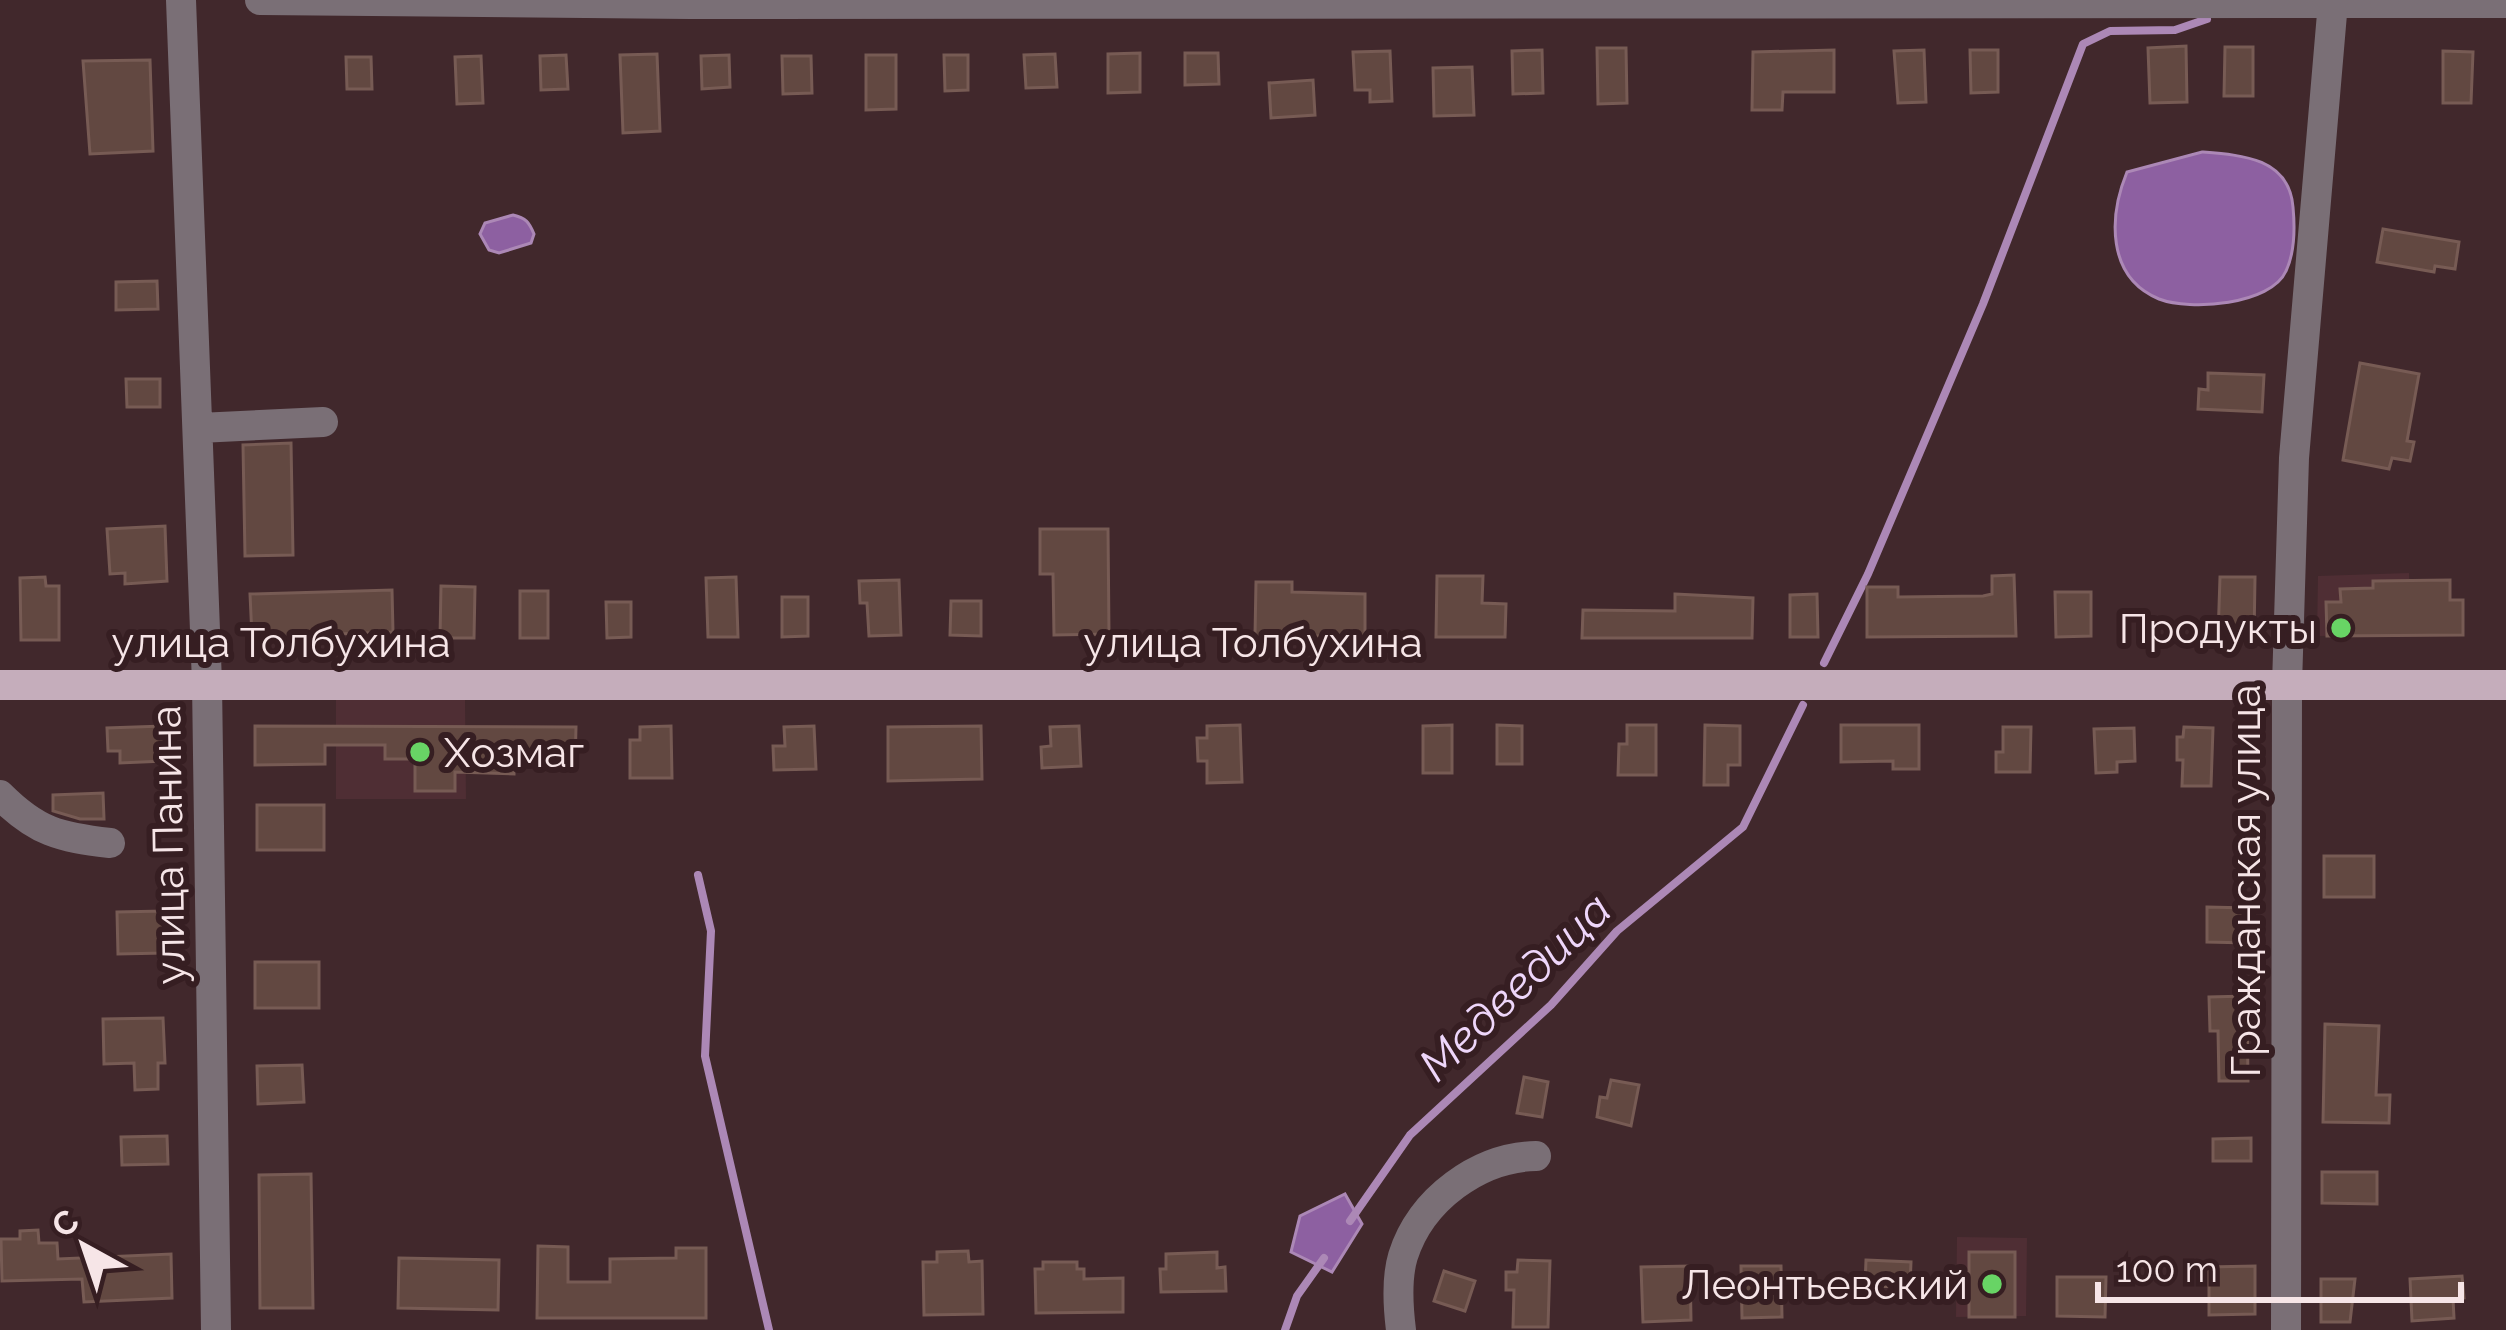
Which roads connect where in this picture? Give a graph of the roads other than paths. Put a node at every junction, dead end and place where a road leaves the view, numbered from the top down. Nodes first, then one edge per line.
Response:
1 (181, 0) edge
2 (260, 0) edge
3 (2332, 2) edge
4 (2506, 3) edge
5 (323, 422) dead end
6 (199, 428) junction
7 (207, 683) junction
8 (0, 685) edge
9 (2287, 685) junction
10 (2506, 685) edge
11 (0, 795) edge
12 (110, 843) dead end
13 (1536, 1156) dead end
14 (216, 1330) edge
15 (1401, 1330) edge
16 (2286, 1330) edge

1 - 6 street, улица Панина
2 - 3 street
3 - 4 street
3 - 9 street, Гражданская улица
5 - 6 street
6 - 7 street, улица Панина
7 - 8 main road, улица Толбухина
7 - 9 main road, улица Толбухина
7 - 14 street, улица Панина
9 - 10 main road, улица Толбухина
9 - 16 street, Гражданская улица
11 - 12 street
13 - 15 street

